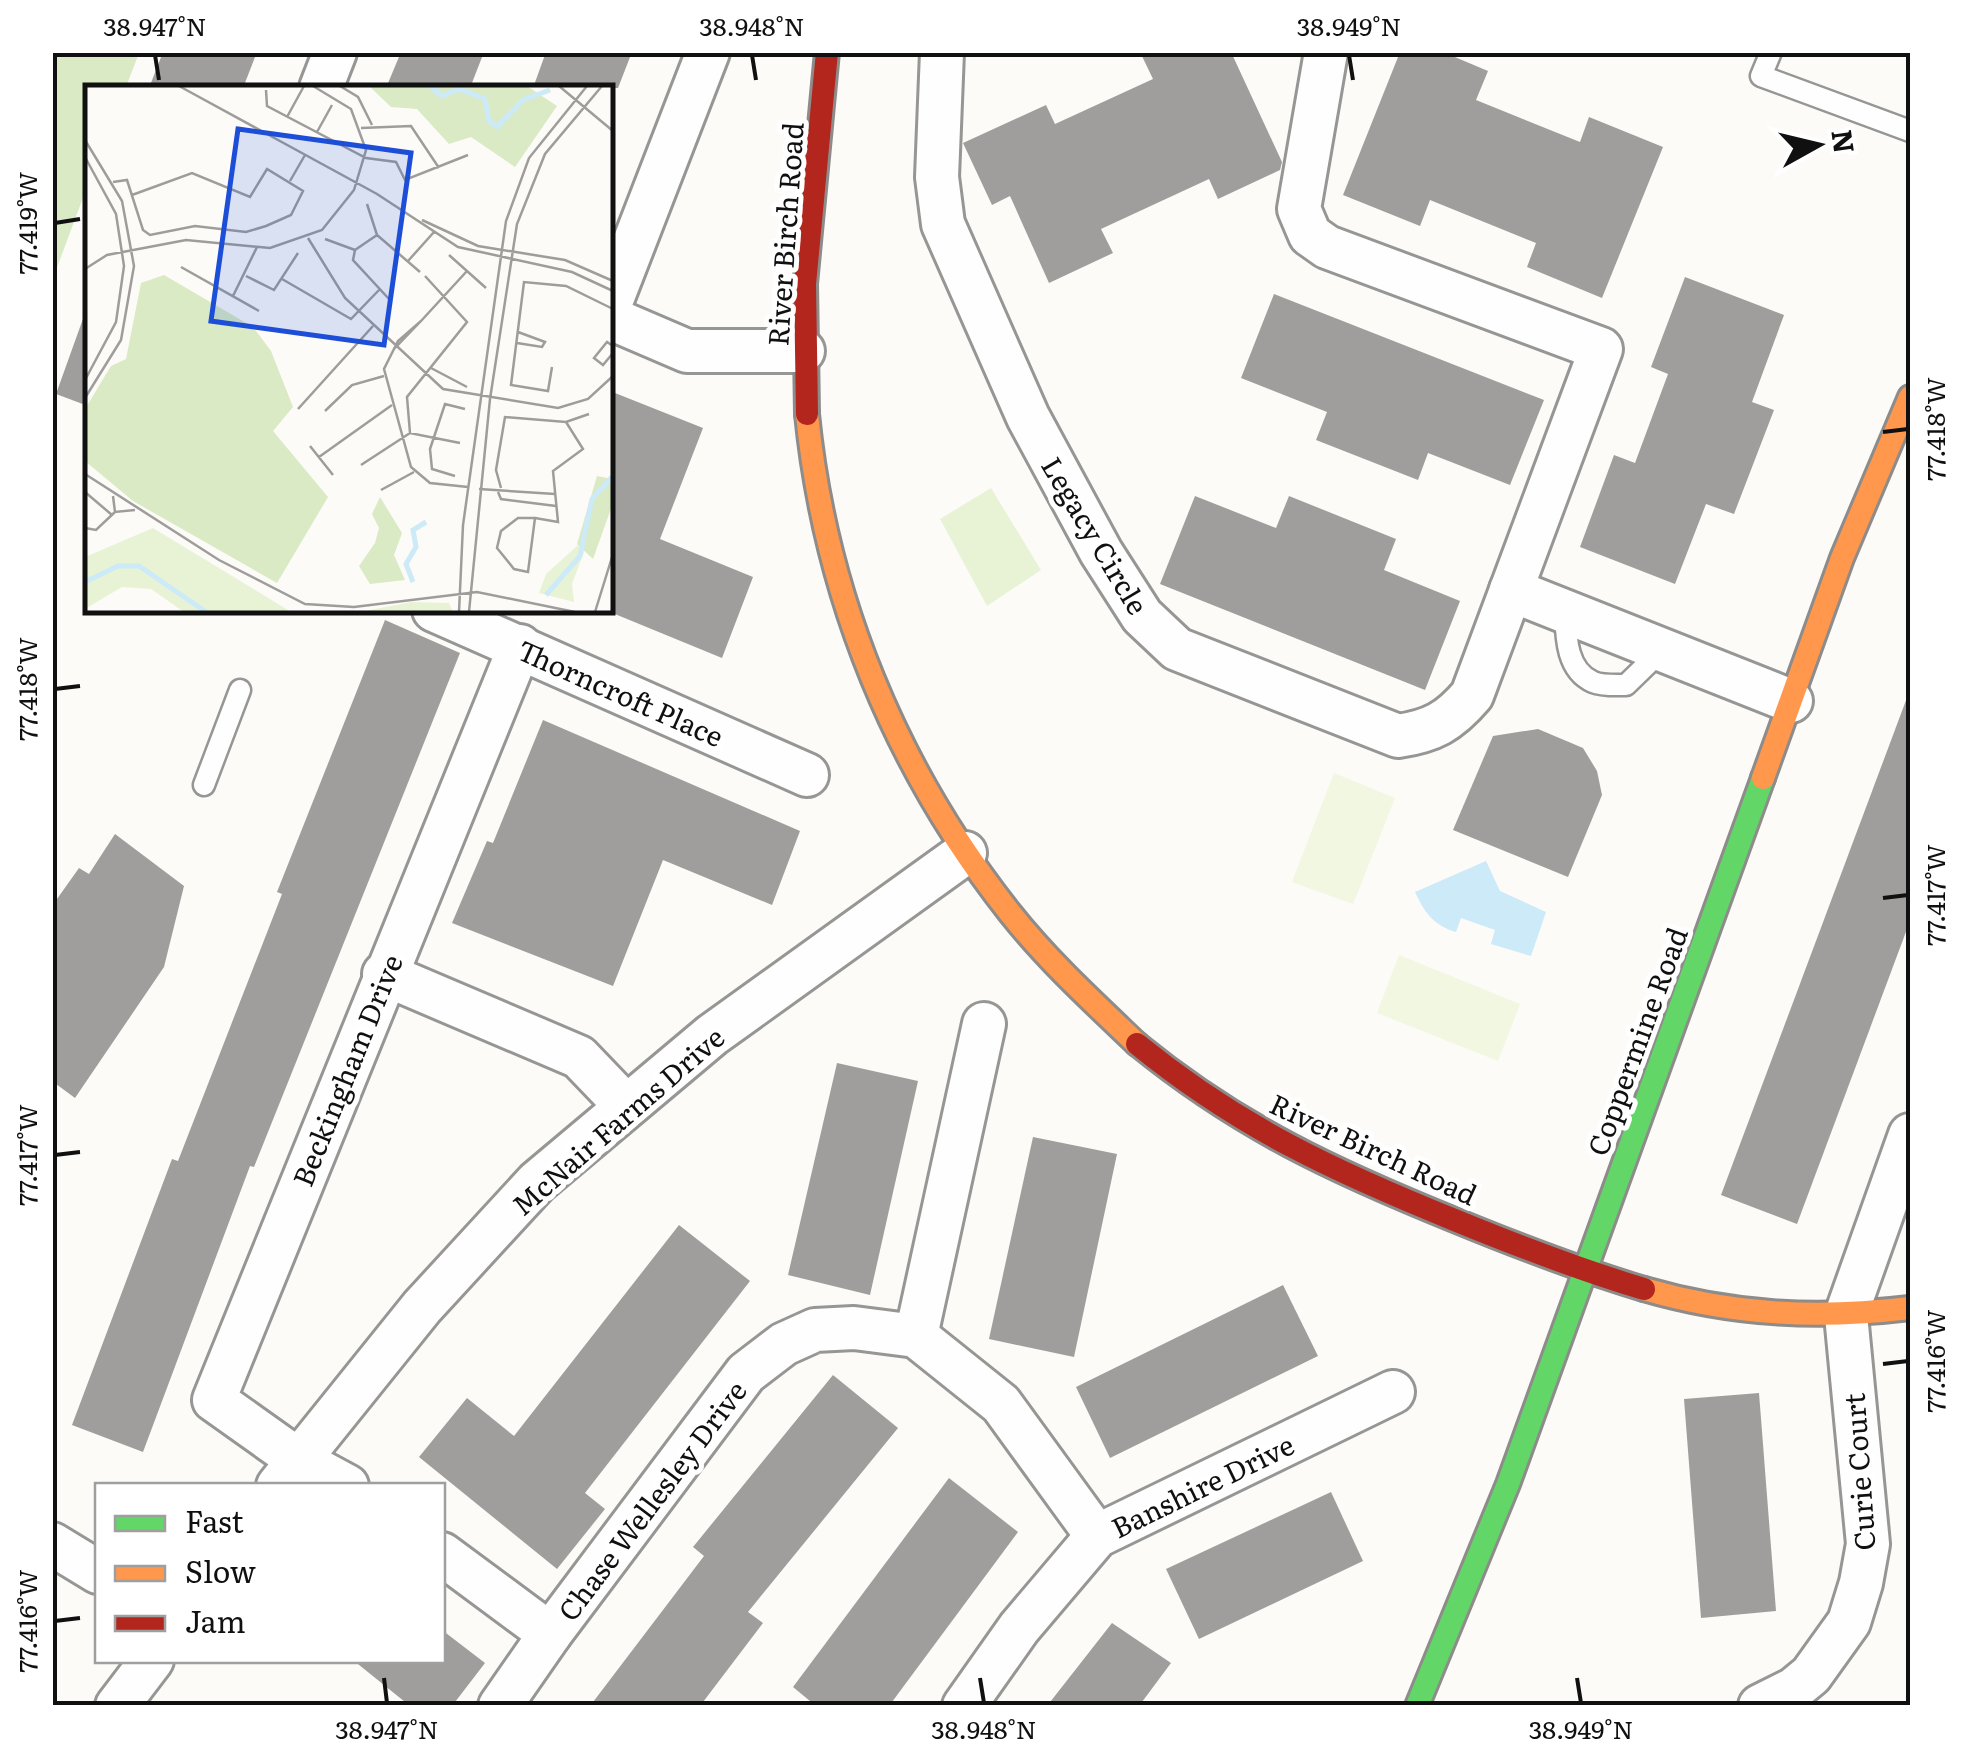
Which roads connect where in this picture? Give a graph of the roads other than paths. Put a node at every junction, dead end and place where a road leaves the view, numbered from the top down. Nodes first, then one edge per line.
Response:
1 (335, 52) edge
2 (708, 52) edge
3 (828, 52) edge
4 (942, 52) edge
5 (1326, 52) edge
6 (1770, 52) edge
7 (322, 85) edge
8 (1910, 132) edge
9 (612, 300) edge
10 (612, 319) edge
11 (804, 351) junction
12 (1910, 397) edge
13 (1511, 590) junction
14 (439, 612) edge
15 (520, 646) junction
16 (240, 690) dead end
17 (1791, 701) junction
18 (807, 775) dead end
19 (204, 784) dead end
20 (965, 853) junction
21 (384, 974) junction
22 (984, 1024) dead end
23 (626, 1106) junction
24 (1910, 1136) edge
25 (1586, 1269) junction
26 (1910, 1308) edge
27 (1846, 1315) junction
28 (916, 1336) junction
29 (1393, 1392) dead end
30 (288, 1472) edge
31 (334, 1483) edge
32 (1097, 1536) junction
33 (52, 1544) edge
34 (445, 1556) edge
35 (95, 1570) edge
36 (550, 1634) junction
37 (150, 1663) edge
38 (118, 1706) edge
39 (500, 1706) edge
40 (964, 1706) edge
41 (1417, 1706) edge
42 (1760, 1706) edge

1 - 7 street
2 - 9 street
3 - 11 street, River Birch Road
4 - 13 street, Legacy Circle
5 - 13 street, Legacy Circle
6 - 8 lane
10 - 11 street
11 - 20 street, River Birch Road
12 - 17 street, Coppermine Road
13 - 17 street
14 - 15 street, Thorncroft Place
15 - 18 street, Thorncroft Place
15 - 21 street, Beckingham Drive
16 - 19 lane
17 - 25 street, Coppermine Road
20 - 23 street, McNair Farms Drive
20 - 25 street, River Birch Road
21 - 23 street
21 - 30 street, Beckingham Drive
22 - 28 street
23 - 30 street, McNair Farms Drive
24 - 27 street
25 - 27 street, River Birch Road
25 - 41 street, Coppermine Road
26 - 27 street, River Birch Road
27 - 42 street, Curie Court
28 - 32 street
28 - 36 street, Chase Wellesley Drive
29 - 32 street, Banshire Drive
30 - 31 street
32 - 40 street, Banshire Drive
33 - 35 street
34 - 36 street
36 - 39 street, Chase Wellesley Drive
37 - 38 street

